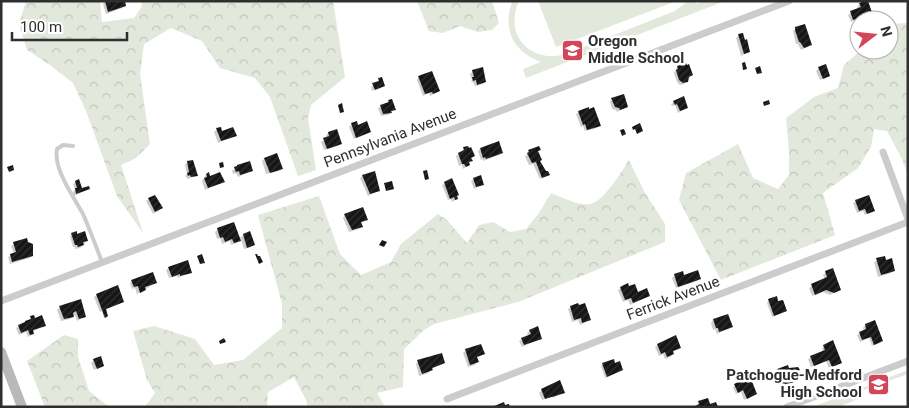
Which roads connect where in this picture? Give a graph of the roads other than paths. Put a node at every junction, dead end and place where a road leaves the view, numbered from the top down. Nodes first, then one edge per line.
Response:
1 (789, 1) edge
2 (74, 146) dead end
3 (883, 152) dead end
4 (908, 221) edge
5 (102, 262) junction
6 (1, 301) edge
7 (1, 352) edge
8 (908, 361) edge
9 (447, 399) dead end
10 (22, 407) edge
11 (788, 407) edge

1 - 5 street, Pennsylvania Avenue
2 - 5 lane
3 - 4 street
4 - 9 street, Ferrick Avenue
5 - 6 street, Pennsylvania Avenue
7 - 10 street
8 - 11 street

